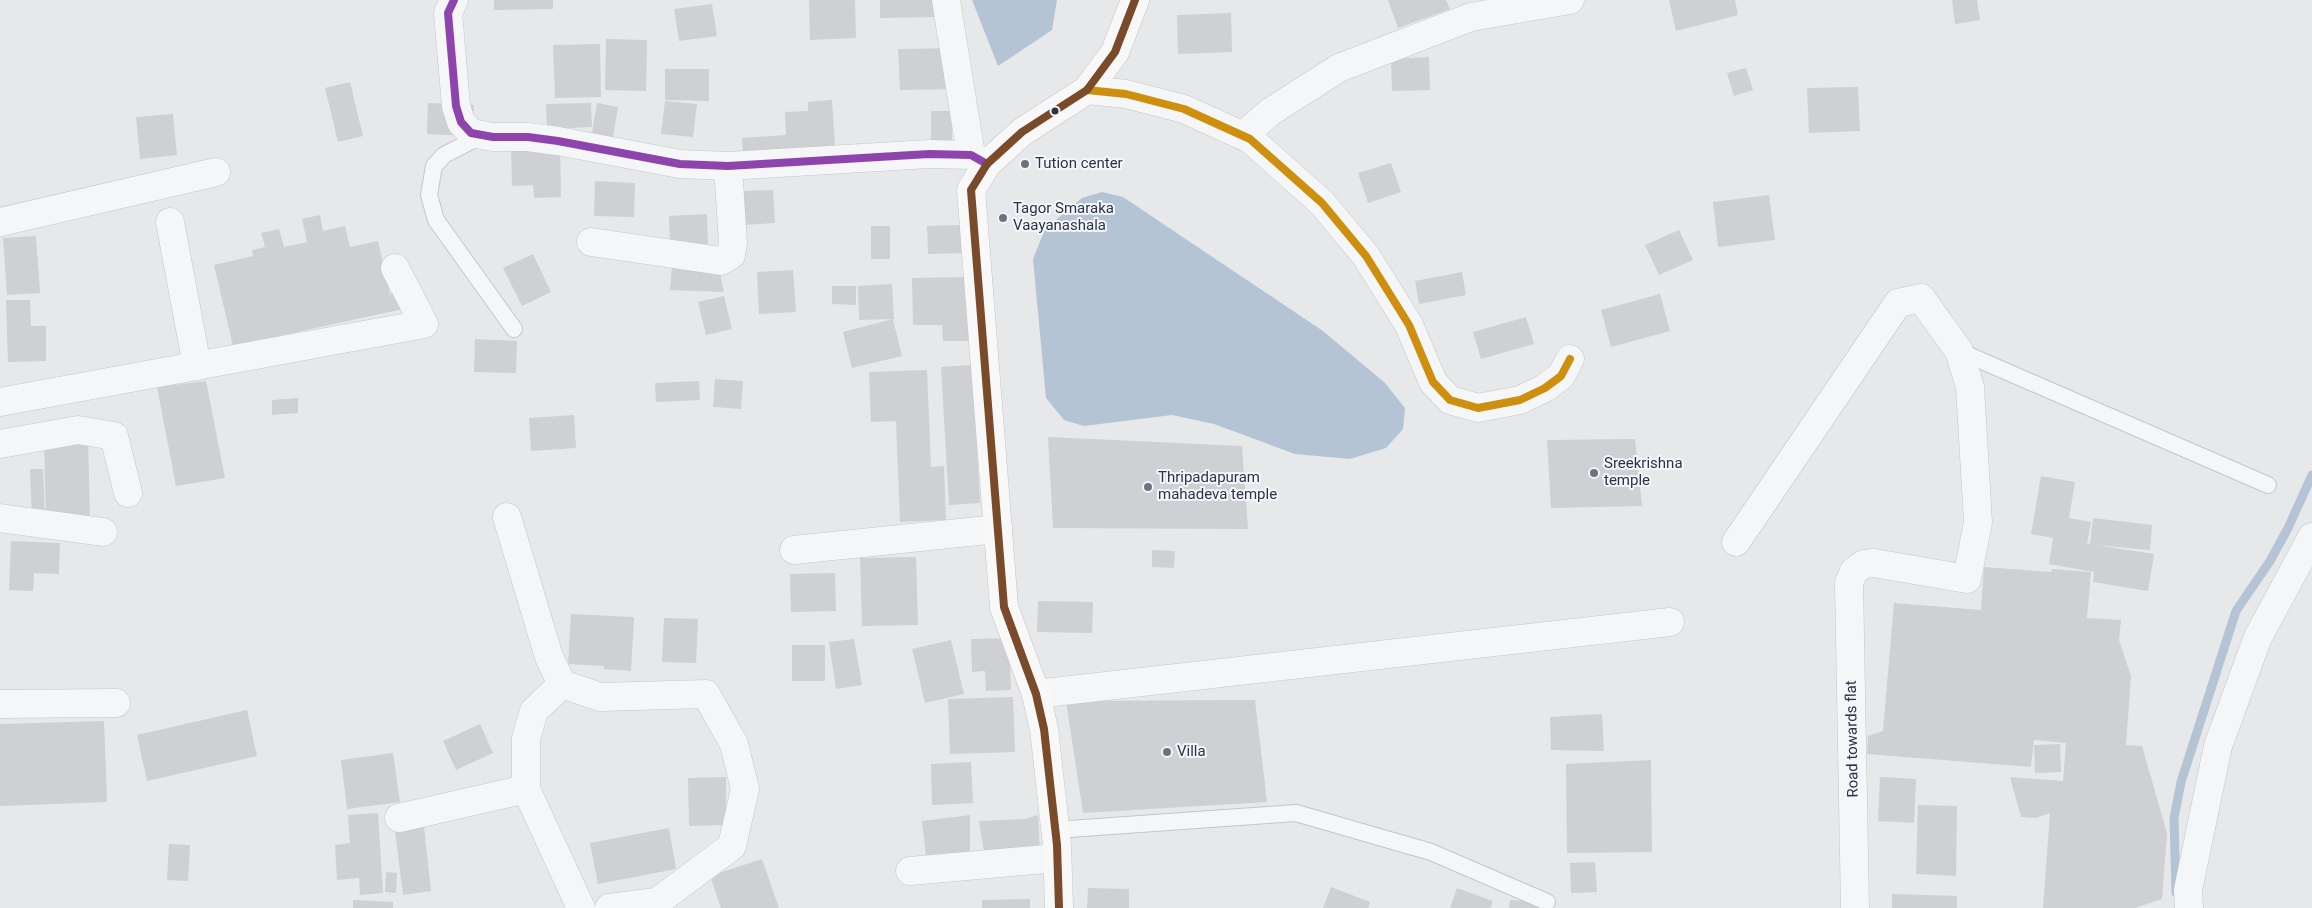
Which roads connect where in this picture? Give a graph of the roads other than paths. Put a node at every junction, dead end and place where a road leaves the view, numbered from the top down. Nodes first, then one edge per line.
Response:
1 (454, 0) edge
2 (946, 0) edge
3 (1135, 0) edge
4 (1570, 0) edge
5 (1087, 90) junction
6 (483, 135) junction
7 (1243, 136) junction
8 (979, 160) junction
9 (728, 166) junction
10 (216, 172) dead end
11 (0, 222) edge
12 (170, 222) dead end
13 (591, 242) dead end
14 (395, 268) dead end
15 (514, 329) dead end
16 (1959, 351) junction
17 (1570, 359) dead end
18 (197, 366) junction
19 (0, 402) edge
20 (0, 444) edge
21 (2268, 485) dead end
22 (128, 493) dead end
23 (507, 517) dead end
24 (0, 518) edge
25 (998, 529) junction
26 (103, 532) dead end
27 (2312, 537) edge
28 (1736, 542) dead end
29 (794, 550) dead end
30 (1670, 622) dead end
31 (562, 684) junction
32 (1036, 694) junction
33 (116, 702) dead end
34 (0, 704) edge
35 (526, 789) junction
36 (398, 818) dead end
37 (1055, 830) junction
38 (1057, 858) junction
39 (910, 871) dead end
40 (1547, 902) dead end
41 (581, 908) edge
42 (609, 908) edge
43 (1058, 908) edge
44 (1855, 908) edge
45 (2189, 908) edge

1 - 6 street
2 - 8 street
3 - 5 main road
4 - 7 street
5 - 7 street
5 - 8 main road
6 - 9 street
6 - 15 lane
7 - 17 street
8 - 9 street
8 - 25 main road
9 - 13 street
10 - 11 street
12 - 18 street
14 - 18 street
16 - 21 lane
16 - 28 street
16 - 44 street, Road towards flat
18 - 19 street
20 - 22 street
23 - 31 street
24 - 26 street
25 - 29 street
25 - 32 main road
27 - 45 street
30 - 32 street
31 - 35 street
31 - 42 street
32 - 37 main road
33 - 34 street
35 - 36 street
35 - 41 street
37 - 38 main road
37 - 40 lane
38 - 39 street
38 - 43 main road

